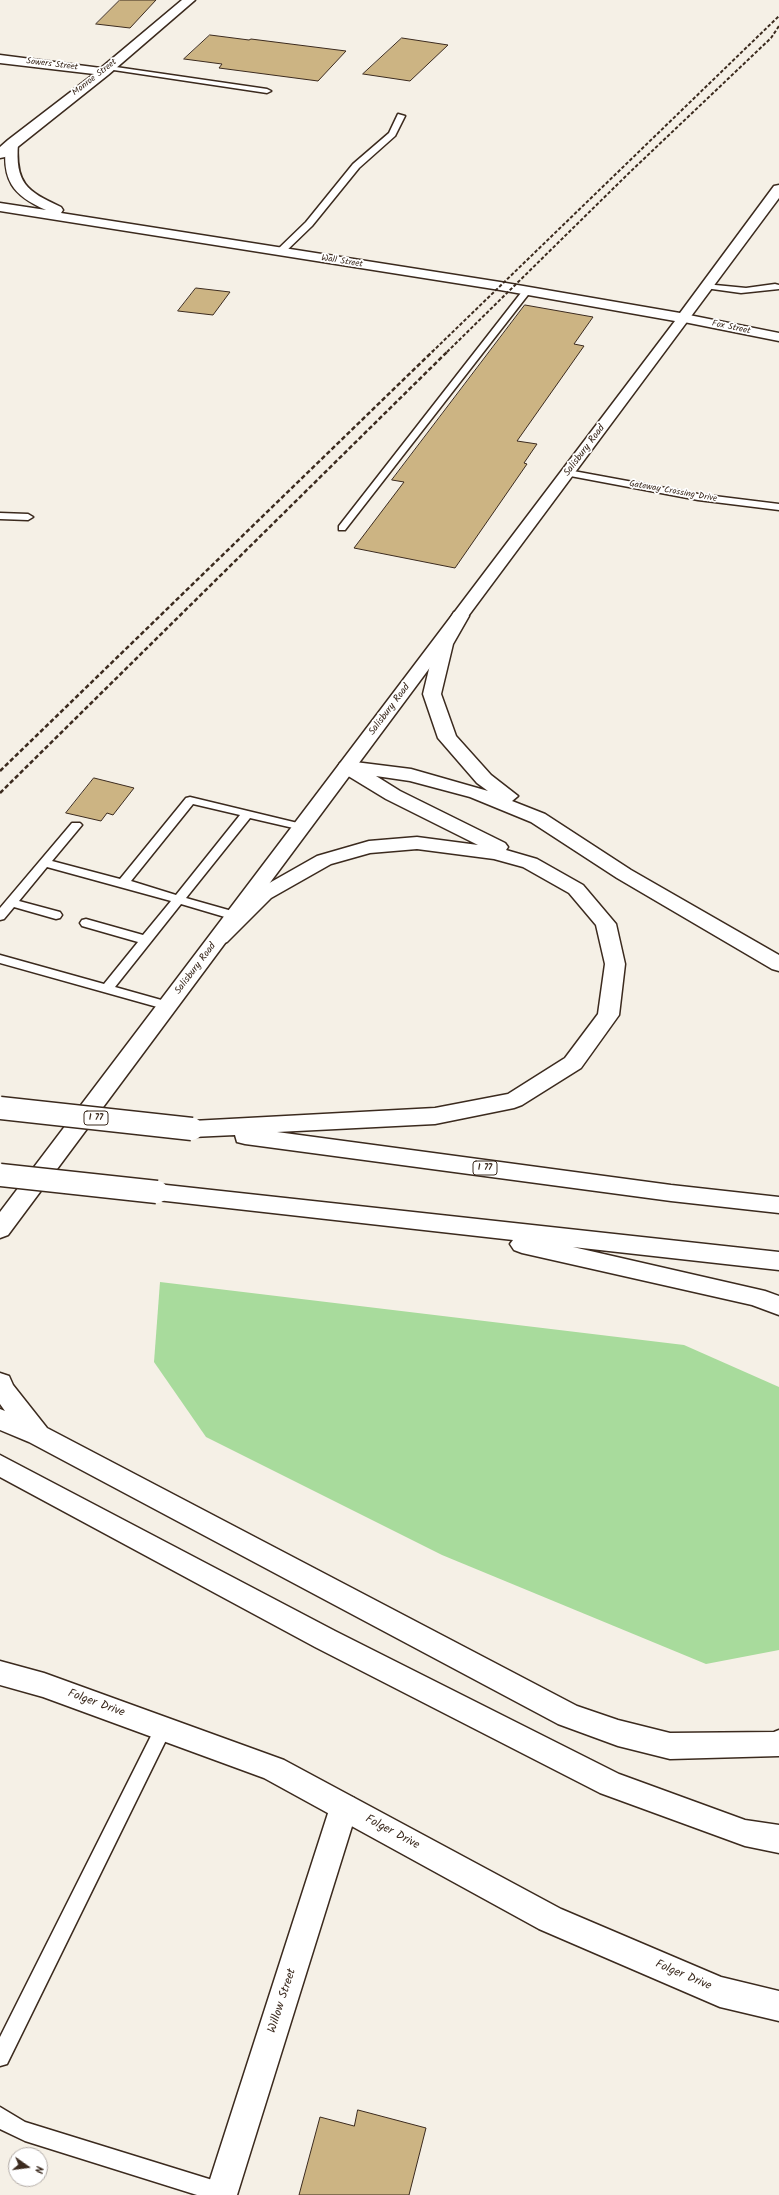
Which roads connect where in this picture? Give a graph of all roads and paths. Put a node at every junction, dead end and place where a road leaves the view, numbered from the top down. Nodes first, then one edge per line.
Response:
1 (189, 0) edge
2 (0, 59) edge
3 (107, 70) junction
4 (267, 91) dead end
5 (401, 116) dead end
6 (12, 143) junction
7 (0, 154) edge
8 (779, 189) edge
9 (0, 208) edge
10 (74, 218) junction
11 (280, 252) junction
12 (708, 286) junction
13 (779, 287) edge
14 (527, 291) junction
15 (684, 318) junction
16 (779, 337) edge
17 (568, 473) junction
18 (779, 507) edge
19 (0, 516) edge
20 (28, 517) dead end
21 (342, 528) dead end
22 (460, 616) junction
23 (347, 767) junction
24 (247, 814) junction
25 (538, 818) junction
26 (76, 825) dead end
27 (302, 827) junction
28 (44, 863) junction
29 (530, 863) junction
30 (123, 883) junction
31 (178, 900) junction
32 (12, 902) junction
33 (56, 915) dead end
34 (0, 916) edge
35 (235, 916) junction
36 (86, 923) dead end
37 (220, 937) junction
38 (146, 940) junction
39 (0, 959) edge
40 (779, 964) edge
41 (107, 989) junction
42 (168, 1006) junction
43 (0, 1108) edge
44 (192, 1129) junction
45 (0, 1175) edge
46 (280, 1205) junction
47 (779, 1205) edge
48 (0, 1229) edge
49 (779, 1261) edge
50 (779, 1306) edge
51 (0, 1383) edge
52 (0, 1419) edge
53 (38, 1436) junction
54 (0, 1464) edge
55 (0, 1673) edge
56 (163, 1729) junction
57 (779, 1743) edge
58 (344, 1807) junction
59 (779, 1839) edge
60 (779, 2006) edge
61 (0, 2057) edge
62 (0, 2116) edge
63 (222, 2194) edge

1 - 3 main road, Monroe Street
2 - 3 main road, Sowers Street
3 - 4 lane
3 - 6 main road, Monroe Street
5 - 11 lane
6 - 7 main road, Monroe Street
6 - 10 main road
8 - 12 main road, Salisbury Road
9 - 10 main road, Wall Street
10 - 11 main road, Wall Street
11 - 14 main road, Wall Street
12 - 13 lane
12 - 15 main road, Salisbury Road
14 - 15 main road, Wall Street
14 - 21 lane
15 - 16 main road, Fox Street
15 - 17 main road, Salisbury Road
17 - 18 lane, Gateway Crossing Drive
17 - 22 main road, Salisbury Road
19 - 20 lane
22 - 23 main road, Salisbury Road
22 - 25 main road
23 - 25 main road
23 - 27 main road, Salisbury Road
23 - 29 main road
24 - 27 lane
24 - 30 lane
24 - 31 lane
25 - 40 main road
26 - 28 lane
27 - 35 main road, Salisbury Road
28 - 30 lane
28 - 32 lane
29 - 37 main road
29 - 44 main road
30 - 31 lane
31 - 35 lane
31 - 38 lane
32 - 33 lane
32 - 34 lane
35 - 37 main road, Salisbury Road
36 - 38 lane
37 - 42 main road, Salisbury Road
38 - 41 lane
39 - 41 lane
41 - 42 lane
42 - 48 main road, Salisbury Road
43 - 44 main road, I 77, bridge
44 - 47 main road, I 77
45 - 46 main road, bridge
46 - 49 main road
46 - 50 main road
51 - 53 main road
52 - 53 main road
53 - 57 main road
54 - 59 main road
55 - 56 main road, Folger Drive
56 - 58 main road, Folger Drive
56 - 61 lane
58 - 60 main road, Folger Drive
58 - 63 main road, Willow Street
62 - 63 lane

